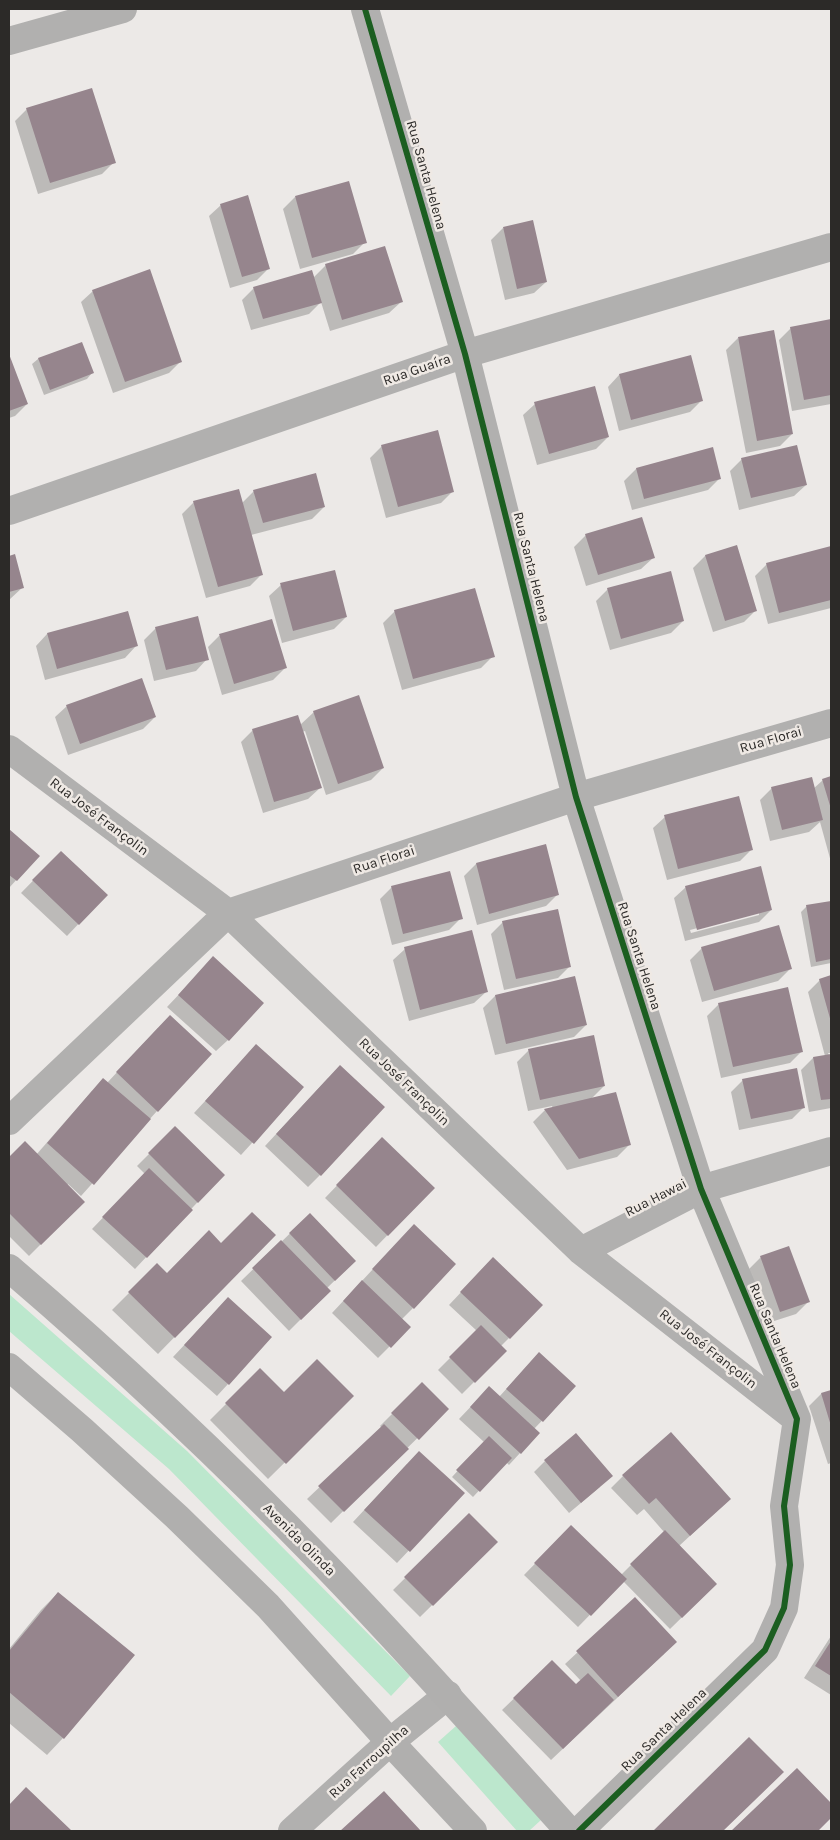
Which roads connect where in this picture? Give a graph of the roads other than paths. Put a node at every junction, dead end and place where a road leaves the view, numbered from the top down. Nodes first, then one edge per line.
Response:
1 (123, 9) edge
2 (365, 9) edge
3 (9, 42) edge
4 (831, 247) edge
5 (465, 354) junction
6 (9, 511) edge
7 (831, 723) edge
8 (9, 749) edge
9 (576, 797) junction
10 (228, 913) junction
11 (9, 1121) edge
12 (831, 1151) edge
13 (701, 1189) junction
14 (581, 1251) junction
15 (9, 1268) edge
16 (9, 1367) edge
17 (797, 1418) junction
18 (448, 1695) junction
19 (390, 1742) junction
20 (292, 1831) edge
21 (473, 1831) edge
22 (569, 1831) edge
23 (579, 1831) edge

1 - 3 street
2 - 5 street, Rua Santa Helena
4 - 5 street, Rua Guaíra
5 - 6 street, Rua Guaíra
5 - 9 street, Rua Santa Helena
7 - 9 street, Rua Florai
8 - 10 street, Rua José Françolin
9 - 10 street, Rua Florai
9 - 13 street, Rua Santa Helena
10 - 11 street, Rua Florai
10 - 14 street, Rua José Françolin
12 - 13 street, Rua Hawai
13 - 14 street, Rua Hawai
13 - 17 street, Rua Santa Helena
14 - 17 street, Rua José Françolin
15 - 18 street, Avenida Olinda
16 - 19 street
17 - 23 street, Rua Santa Helena
18 - 19 street, Rua Farroupilha
18 - 22 street, Avenida Olinda
19 - 20 street, Rua Farroupilha
19 - 21 street

